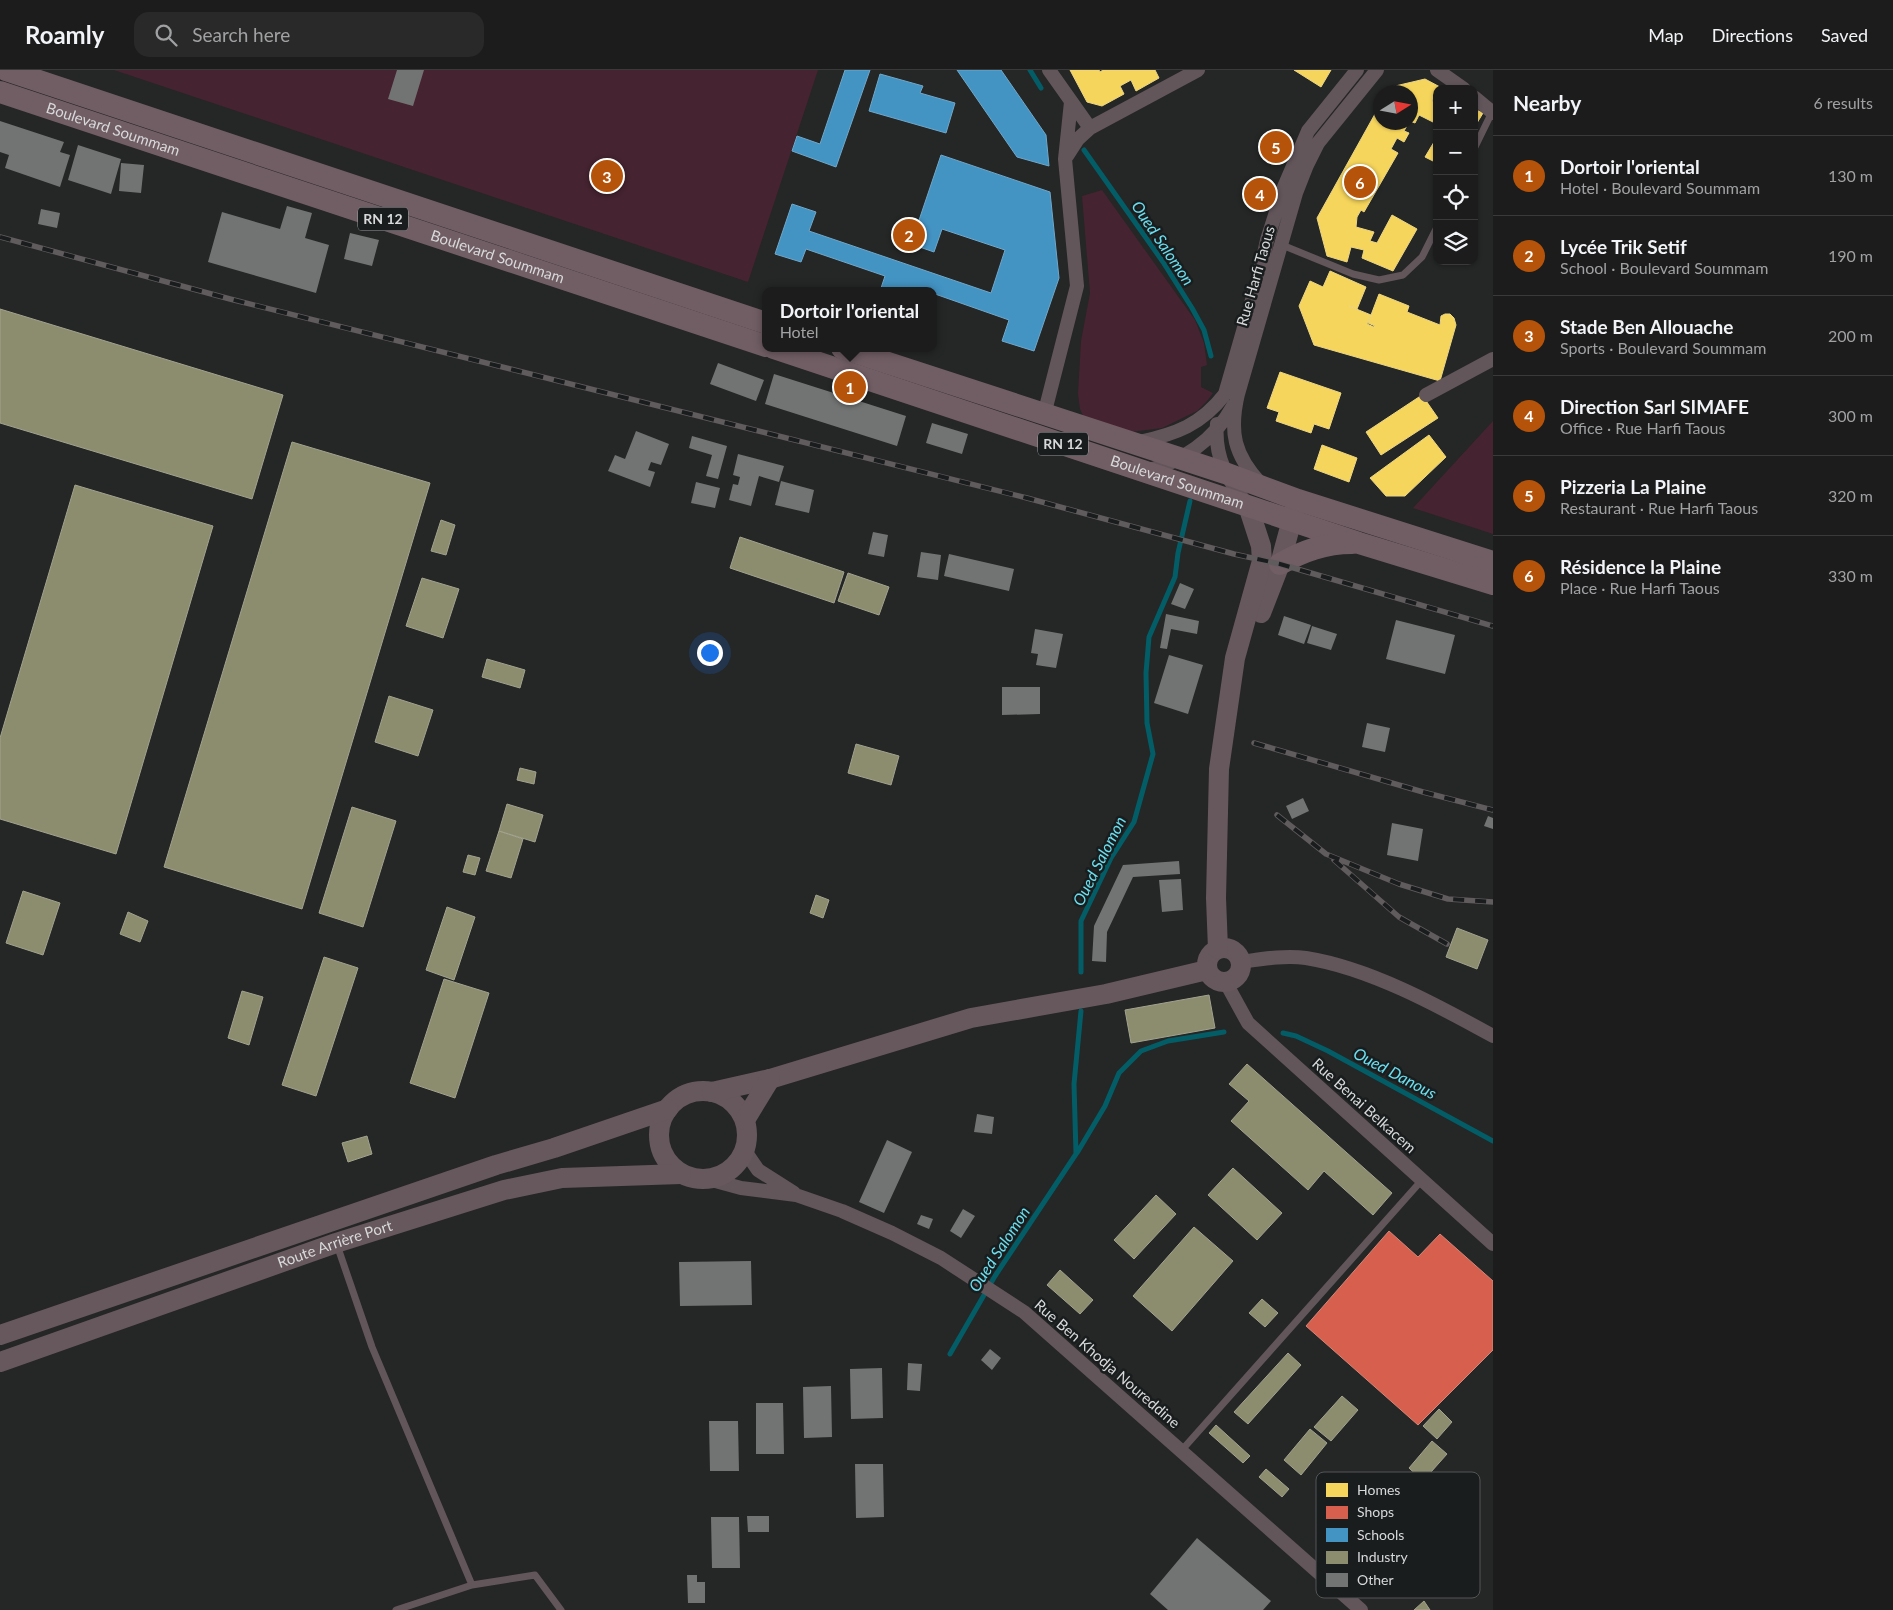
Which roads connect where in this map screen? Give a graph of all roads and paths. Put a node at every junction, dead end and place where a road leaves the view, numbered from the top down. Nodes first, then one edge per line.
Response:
1 (6, 70) edge
2 (1049, 70) edge
3 (1198, 70) edge
4 (1358, 70) edge
5 (1377, 70) edge
6 (1437, 70) edge
7 (1458, 85) edge
8 (0, 92) edge
9 (1478, 100) edge
10 (1071, 102) junction
11 (1493, 113) edge
12 (1090, 128) junction
13 (1478, 141) edge
14 (1065, 160) junction
15 (1433, 235) edge
16 (1282, 245) junction
17 (762, 322) edge
18 (762, 345) edge
19 (786, 352) edge
20 (854, 352) edge
21 (1493, 359) edge
22 (1232, 394) junction
23 (1426, 395) dead end
24 (1044, 415) junction
25 (1217, 427) junction
26 (1132, 444) junction
27 (1180, 458) junction
28 (1144, 471) junction
29 (1225, 473) junction
30 (1282, 503) junction
31 (1248, 506) junction
32 (1356, 533) junction
33 (1493, 562) edge
34 (1271, 563) junction
35 (1493, 584) edge
36 (1218, 949) junction
37 (1241, 962) junction
38 (1207, 970) junction
39 (1226, 983) junction
40 (1493, 1036) edge
41 (770, 1079) junction
42 (712, 1092) junction
43 (668, 1109) junction
44 (745, 1120) junction
45 (745, 1151) junction
46 (681, 1174) junction
47 (708, 1180) junction
48 (1422, 1180) junction
49 (796, 1195) junction
50 (336, 1243) junction
51 (1493, 1244) edge
52 (0, 1336) edge
53 (0, 1362) edge
54 (1181, 1451) junction
55 (1316, 1572) edge
56 (472, 1585) junction
57 (1346, 1598) edge
58 (1358, 1609) edge
59 (396, 1610) edge
60 (561, 1610) edge

1 - 17 main road, Boulevard Soummam / RN 12
2 - 10 street
3 - 12 street
4 - 22 street, Rue Harfi Taous
5 - 16 street, Rue Harfi Taous
6 - 7 street
8 - 18 main road, Boulevard Soummam / RN 12
9 - 11 street
10 - 12 street
10 - 14 street
11 - 13 lane
12 - 14 street
14 - 24 street
15 - 16 lane
16 - 22 street, Rue Harfi Taous
19 - 28 main road, Boulevard Soummam / RN 12
20 - 24 main road, Boulevard Soummam / RN 12
21 - 23 street
22 - 25 street, Rue Harfi Taous
22 - 26 street, Rue Harfi Taous
22 - 30 street, Rue Harfi Taous
24 - 26 main road, Boulevard Soummam / RN 12
25 - 27 street
25 - 29 street, Rue Harfi Taous
26 - 27 main road, Boulevard Soummam / RN 12
27 - 28 street
27 - 29 main road, Boulevard Soummam / RN 12
28 - 31 main road, Boulevard Soummam / RN 12
29 - 30 main road, Boulevard Soummam / RN 12
29 - 31 street, Rue Harfi Taous
30 - 31 main road, Boulevard Soummam / RN 12
30 - 32 main road, Boulevard Soummam / RN 12
30 - 34 street
31 - 34 street
32 - 33 main road, RN 12
32 - 34 main road
32 - 35 main road, RN 12
34 - 36 street
36 - 37 street
36 - 38 street
37 - 39 street
37 - 40 street
38 - 39 street
38 - 41 street
39 - 48 street, Rue Benai Belkacem
41 - 42 street
41 - 44 street
42 - 43 street
42 - 44 street
43 - 46 street
43 - 52 street, Route Arrière Port
44 - 45 street
45 - 47 street
45 - 49 street, Rue Ben Khodja Noureddine
46 - 47 street
46 - 50 street, Route Arrière Port
47 - 49 street, Rue Ben Khodja Noureddine
48 - 51 street, Rue Benai Belkacem
48 - 54 lane
49 - 54 street, Rue Ben Khodja Noureddine
50 - 53 street, Route Arrière Port
50 - 56 lane
54 - 55 street, Rue Ben Khodja Noureddine
56 - 59 lane
56 - 60 lane
57 - 58 street, Rue Ben Khodja Noureddine

